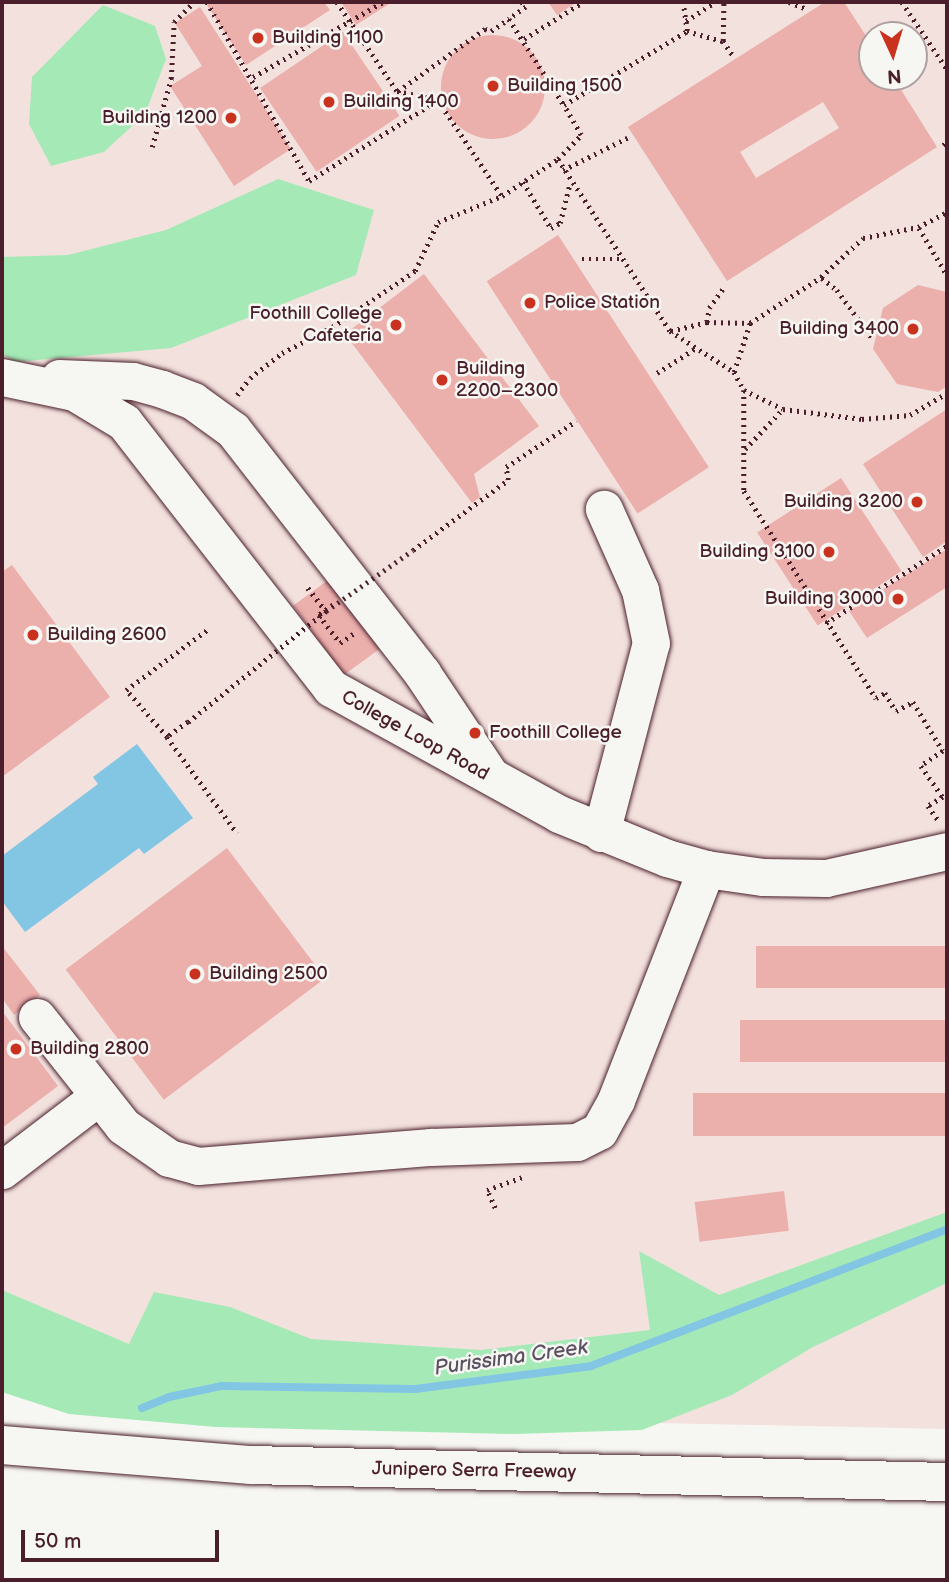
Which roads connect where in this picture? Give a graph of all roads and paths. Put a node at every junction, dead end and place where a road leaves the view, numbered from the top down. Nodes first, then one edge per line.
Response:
1 (194, 2) edge
2 (206, 2) edge
3 (337, 2) edge
4 (383, 2) edge
5 (522, 2) edge
6 (583, 2) edge
7 (683, 2) edge
8 (715, 2) edge
9 (724, 2) edge
10 (789, 2) edge
11 (902, 2) edge
12 (807, 9) dead end
13 (509, 19) junction
14 (686, 21) junction
15 (349, 22) junction
16 (687, 31) junction
17 (524, 39) junction
18 (723, 41) junction
19 (734, 57) dead end
20 (947, 69) edge
21 (253, 77) junction
22 (397, 91) junction
23 (438, 100) junction
24 (565, 105) junction
25 (627, 138) dead end
26 (152, 147) dead end
27 (558, 159) junction
28 (563, 170) junction
29 (523, 182) junction
30 (570, 182) junction
31 (502, 196) junction
32 (947, 212) edge
33 (918, 228) junction
34 (582, 259) dead end
35 (621, 259) junction
36 (947, 275) edge
37 (821, 277) junction
38 (725, 286) dead end
39 (707, 322) junction
40 (750, 323) junction
41 (670, 331) junction
42 (872, 338) dead end
43 (696, 348) junction
44 (734, 372) junction
45 (657, 373) dead end
46 (2, 377) edge
47 (744, 390) junction
48 (947, 393) edge
49 (235, 398) dead end
50 (783, 409) junction
51 (576, 421) dead end
52 (744, 450) junction
53 (604, 509) dead end
54 (947, 546) edge
55 (308, 588) dead end
56 (326, 611) junction
57 (324, 622) dead end
58 (826, 624) junction
59 (208, 629) dead end
60 (354, 634) dead end
61 (167, 737) junction
62 (493, 780) junction
63 (237, 833) dead end
64 (601, 833) junction
65 (944, 838) edge
66 (706, 869) junction
67 (37, 1017) dead end
68 (99, 1096) junction
69 (2, 1170) edge
70 (535, 1172) dead end
71 (495, 1208) dead end
72 (2, 1445) edge
73 (947, 1482) edge

1 - 26 path
2 - 21 path
3 - 15 path
4 - 15 path
5 - 13 path
6 - 17 path
7 - 14 path
8 - 14 path
9 - 18 path
10 - 12 path
11 - 20 path
13 - 17 path
13 - 22 path
14 - 16 path
15 - 21 path
15 - 22 path
16 - 18 path
16 - 24 path
17 - 24 path
18 - 19 path
21 - 23 path
22 - 23 path
23 - 31 path
24 - 27 path
25 - 28 path
27 - 28 path
27 - 29 path
28 - 30 path
29 - 30 path
29 - 31 path
30 - 35 path
31 - 49 path
32 - 33 path
33 - 36 path
33 - 37 path
34 - 35 path
35 - 41 path
37 - 40 path
37 - 42 path
38 - 39 path
39 - 40 path
39 - 41 path
40 - 44 path
41 - 43 path
43 - 44 path
43 - 45 path
44 - 47 path
46 - 62 street, College Loop Road
46 - 62 street
47 - 50 path
47 - 52 path
48 - 50 path
50 - 52 path
51 - 56 path, bridge
52 - 58 path
53 - 64 street
54 - 58 path
55 - 56 path, bridge
56 - 61 path, bridge
57 - 60 path
58 - 65 path
59 - 61 path
61 - 63 path
62 - 64 street, College Loop Road
64 - 66 street, College Loop Road
65 - 66 street, College Loop Road
66 - 68 street
67 - 68 street
68 - 69 street
70 - 71 path
72 - 73 highway, Junipero Serra Freeway

